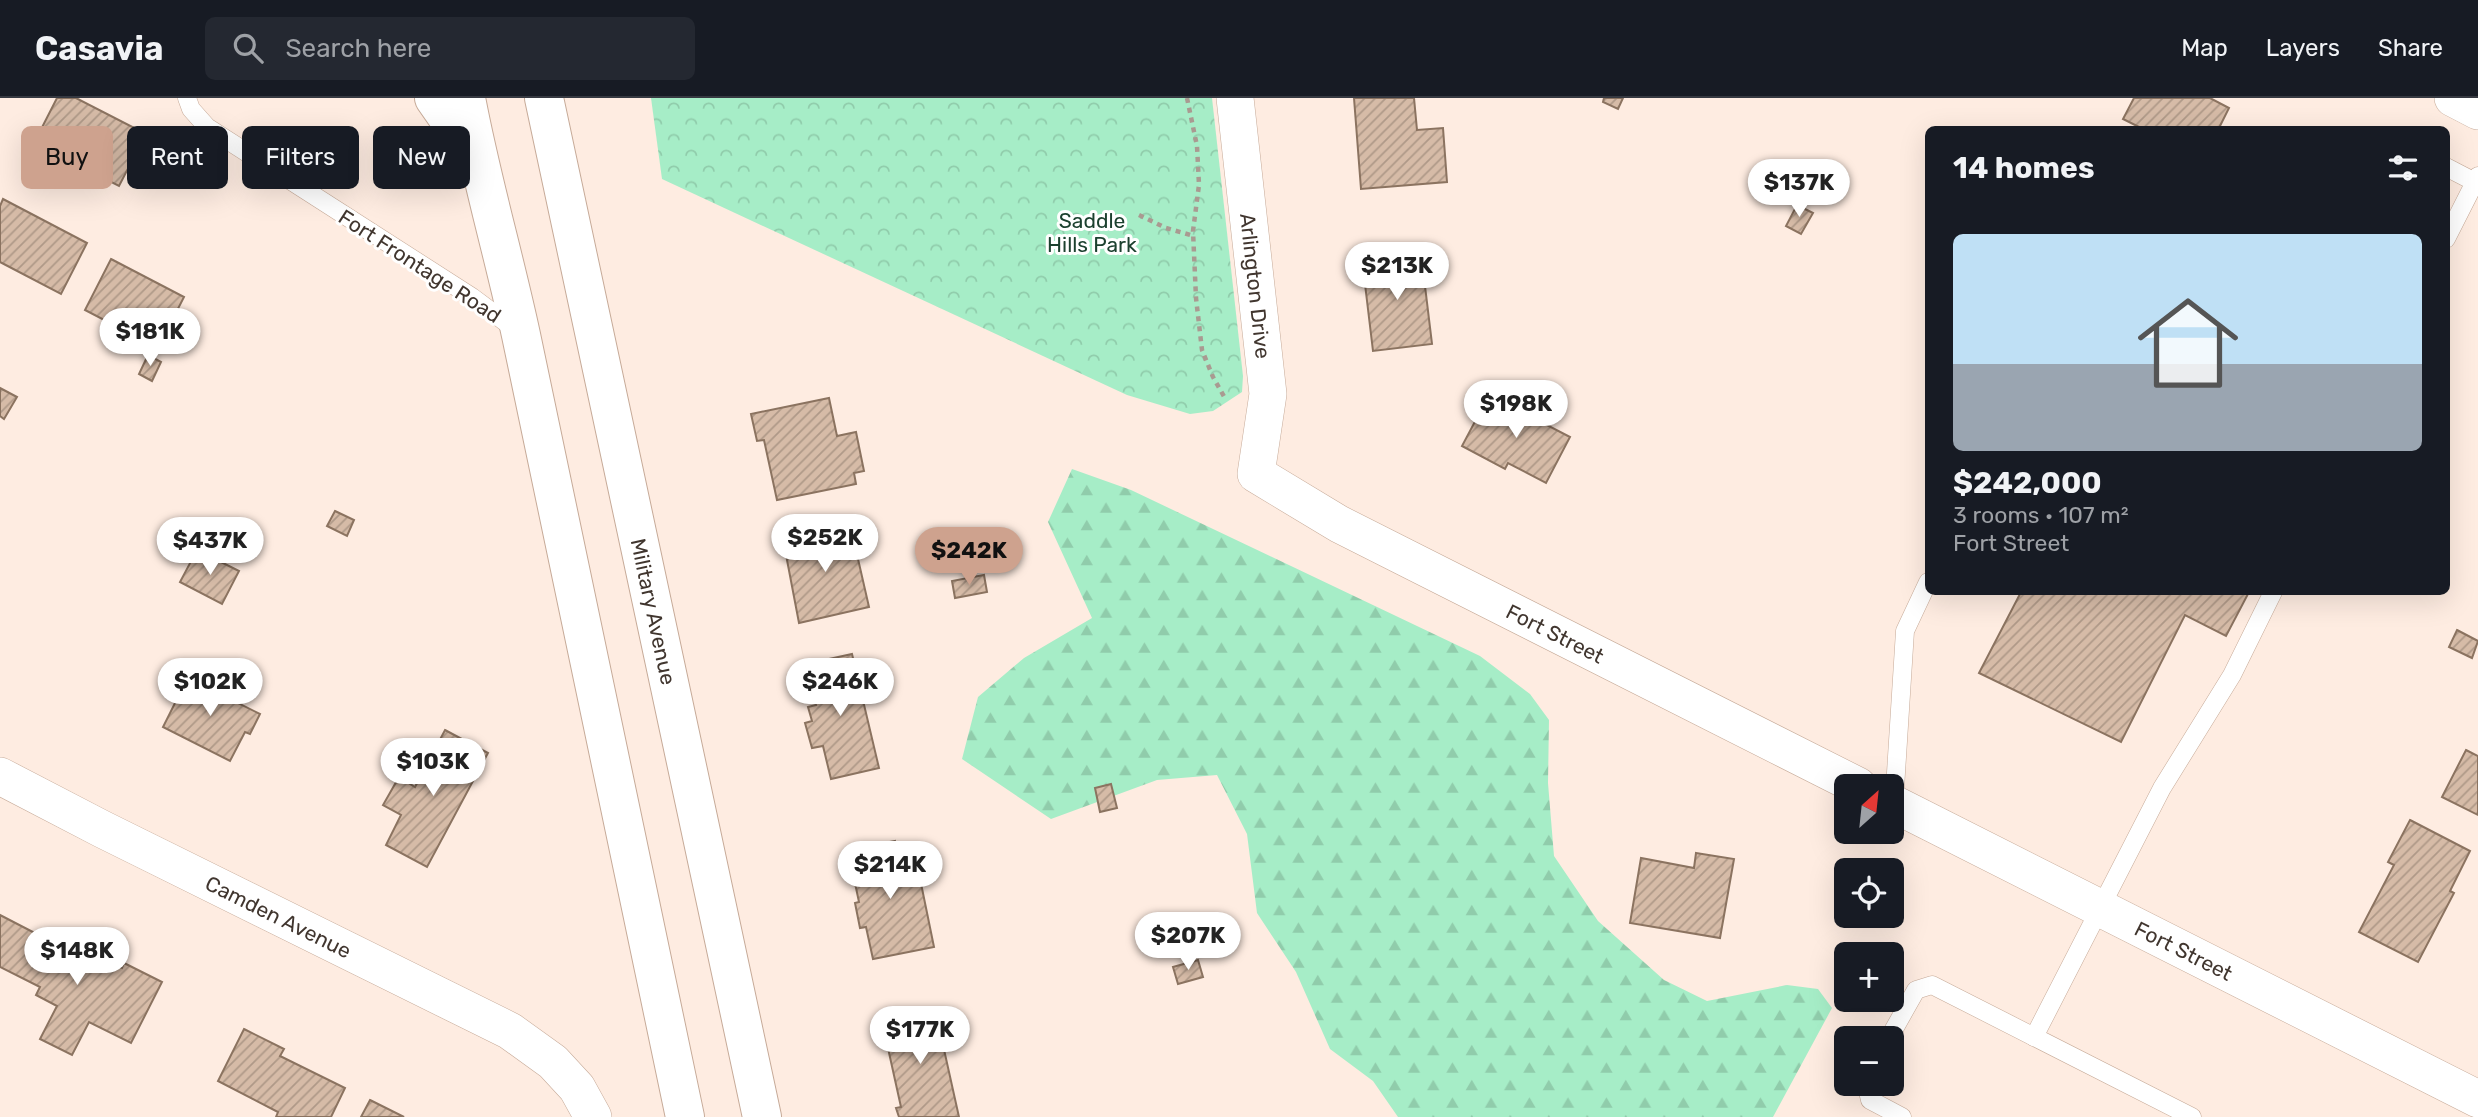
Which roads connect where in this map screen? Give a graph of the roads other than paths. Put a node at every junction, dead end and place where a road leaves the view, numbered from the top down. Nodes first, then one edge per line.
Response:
1 (187, 98) edge
2 (434, 98) edge
3 (466, 98) edge
4 (1236, 98) edge
5 (2453, 98) edge
6 (543, 101) edge
7 (2478, 111) edge
8 (478, 161) junction
9 (2450, 169) edge
10 (2477, 179) edge
11 (2450, 231) edge
12 (521, 334) junction
13 (1257, 464) joint
14 (1925, 588) edge
15 (2272, 595) edge
16 (1834, 774) edge
17 (1895, 774) edge
18 (0, 776) edge
19 (1904, 810) edge
20 (2100, 908) junction
21 (1896, 1026) edge
22 (2034, 1037) junction
23 (1869, 1096) edge
24 (2478, 1099) edge
25 (593, 1117) edge
26 (685, 1117) edge
27 (762, 1117) edge
28 (1902, 1117) edge
29 (2192, 1117) edge

1 - 12 lane, Fort Frontage Road
2 - 8 main road
3 - 8 main road
4 - 13 street, Arlington Drive
5 - 7 street
6 - 27 main road, Military Avenue
8 - 12 main road
9 - 10 lane
10 - 11 lane
12 - 26 main road
13 - 16 street, Fort Street
14 - 17 lane
15 - 20 lane
18 - 25 street, Camden Avenue
19 - 20 street, Fort Street
20 - 22 lane
20 - 24 street, Fort Street
21 - 22 lane
22 - 29 lane
23 - 28 lane

